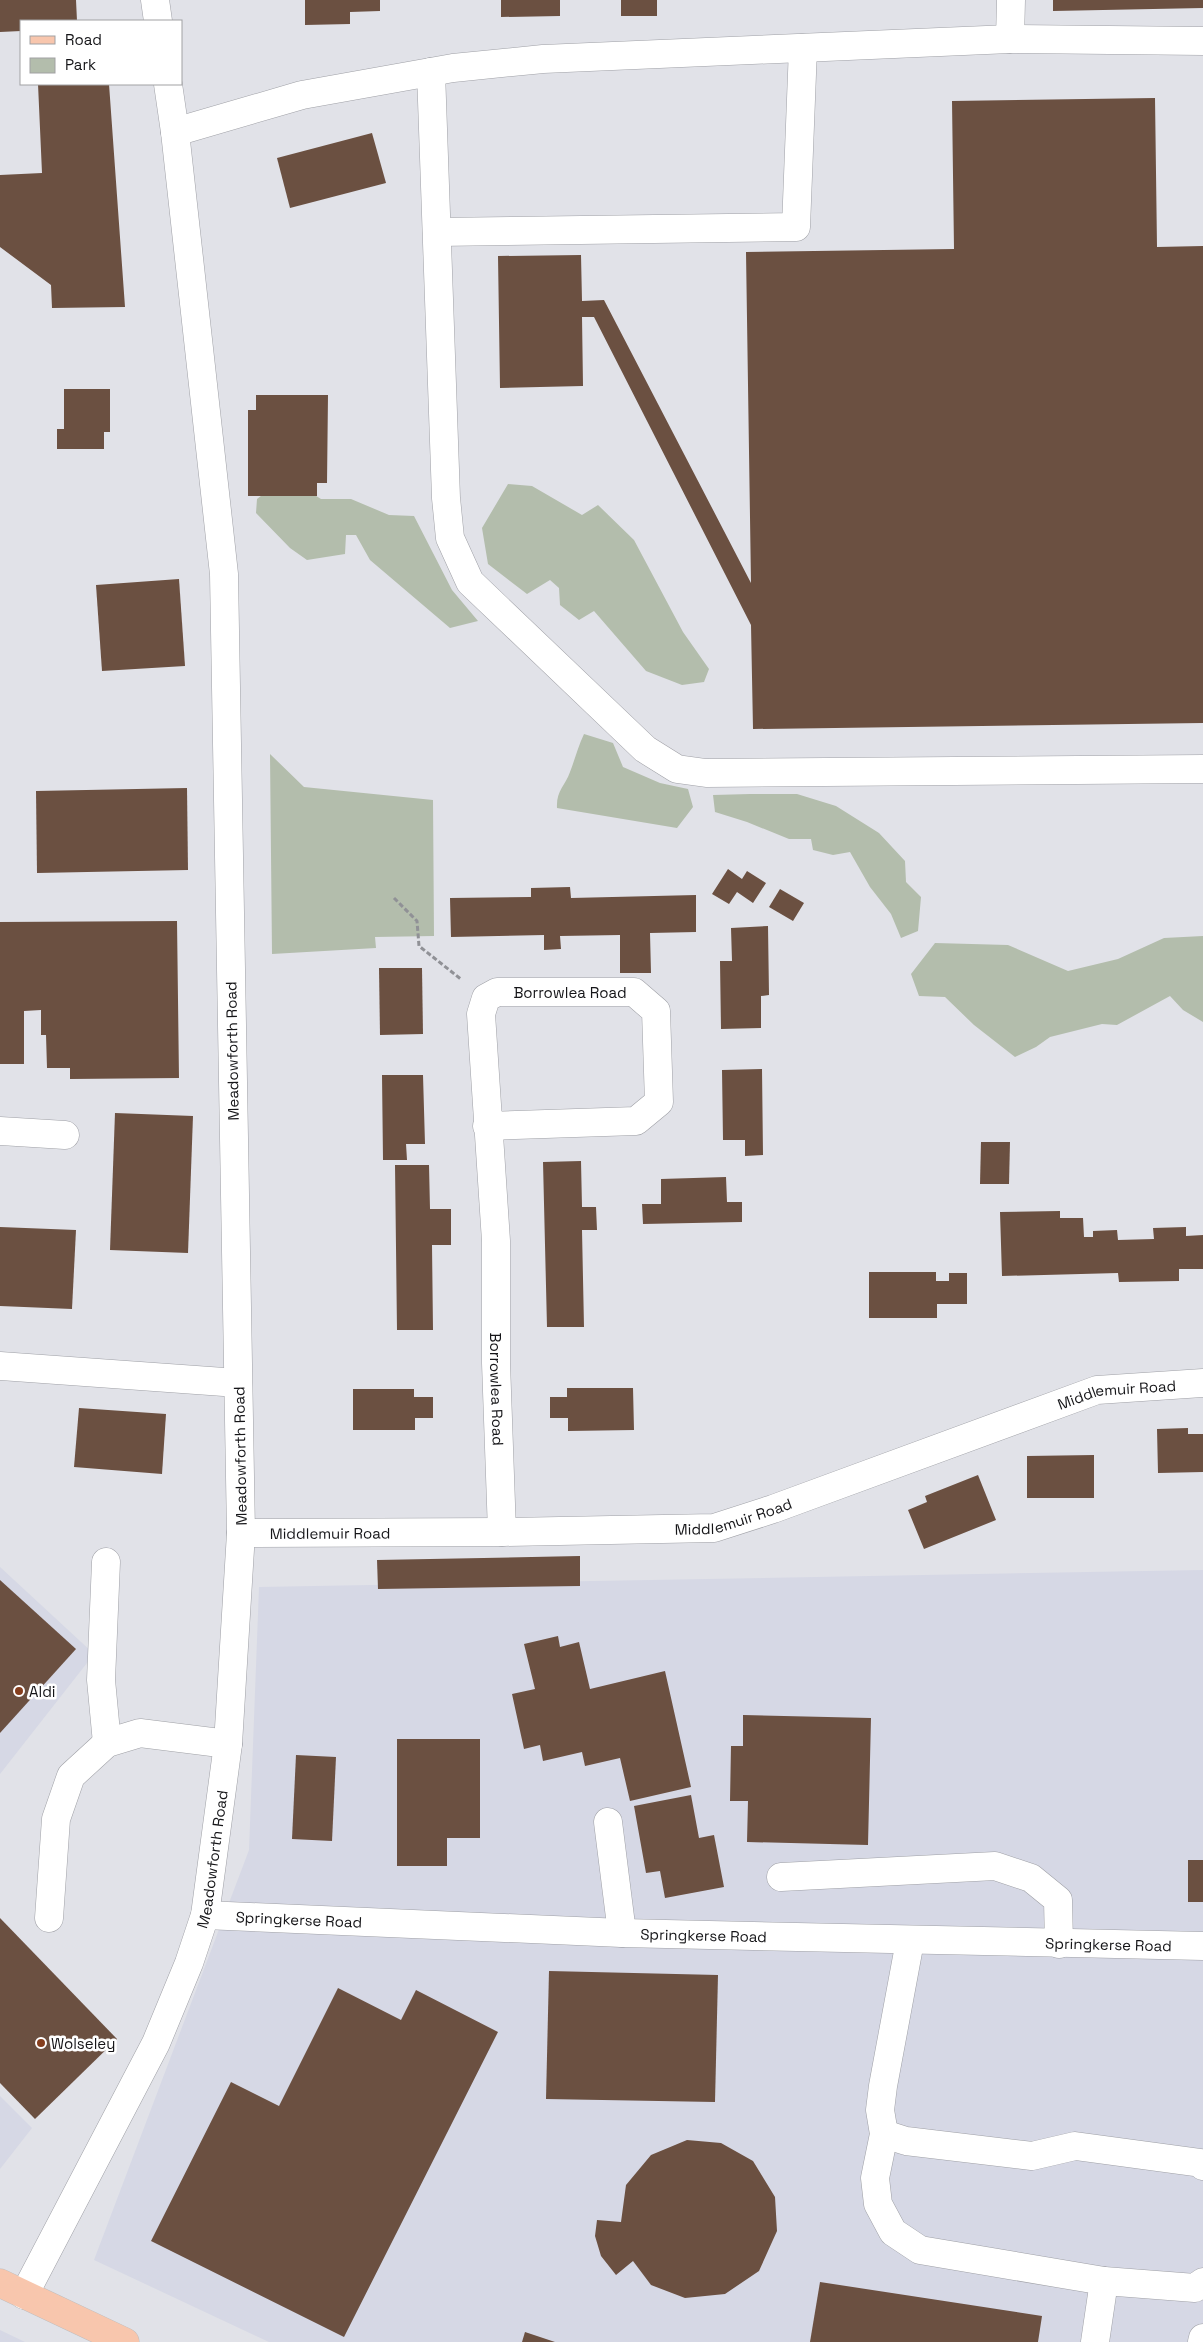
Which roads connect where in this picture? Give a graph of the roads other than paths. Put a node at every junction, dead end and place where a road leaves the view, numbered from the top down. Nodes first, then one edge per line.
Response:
1 (155, 0) edge
2 (1011, 0) edge
3 (158, 20) edge
4 (1010, 39) junction
5 (1203, 41) edge
6 (802, 48) junction
7 (432, 72) junction
8 (168, 85) edge
9 (175, 132) junction
10 (437, 232) junction
11 (1203, 769) edge
12 (487, 1126) junction
13 (0, 1131) edge
14 (66, 1135) dead end
15 (0, 1366) edge
16 (238, 1383) junction
17 (1203, 1383) edge
18 (241, 1532) junction
19 (502, 1532) junction
20 (106, 1562) dead end
21 (107, 1743) junction
22 (228, 1744) junction
23 (608, 1822) dead end
24 (782, 1877) dead end
25 (204, 1916) junction
26 (49, 1918) dead end
27 (622, 1933) junction
28 (910, 1941) junction
29 (1058, 1944) junction
30 (1203, 1946) edge
31 (884, 2134) junction
32 (1203, 2166) edge
33 (1104, 2281) junction
34 (1203, 2282) edge
35 (0, 2283) edge
36 (24, 2295) junction
37 (125, 2342) edge
38 (1095, 2342) edge

1 - 3 street
2 - 4 street
4 - 5 street
4 - 6 street
6 - 7 street
6 - 10 street
7 - 9 street
7 - 10 street
8 - 9 street, Meadowforth Road
9 - 16 street, Meadowforth Road
10 - 11 street
12 - 12 street, Borrowlea Road
12 - 19 street, Borrowlea Road
13 - 14 street
15 - 16 street
16 - 18 street, Meadowforth Road
17 - 19 street, Middlemuir Road
18 - 19 street, Middlemuir Road
18 - 22 street, Meadowforth Road
20 - 21 street
21 - 22 street
21 - 26 street
22 - 25 street, Meadowforth Road
23 - 27 street
24 - 29 street
25 - 27 street, Springkerse Road
25 - 36 street, Meadowforth Road
27 - 28 street, Springkerse Road
28 - 29 street, Springkerse Road
28 - 31 street
29 - 30 street, Springkerse Road
31 - 32 street
31 - 33 street
33 - 34 street
33 - 38 street
35 - 36 main road
36 - 37 main road

